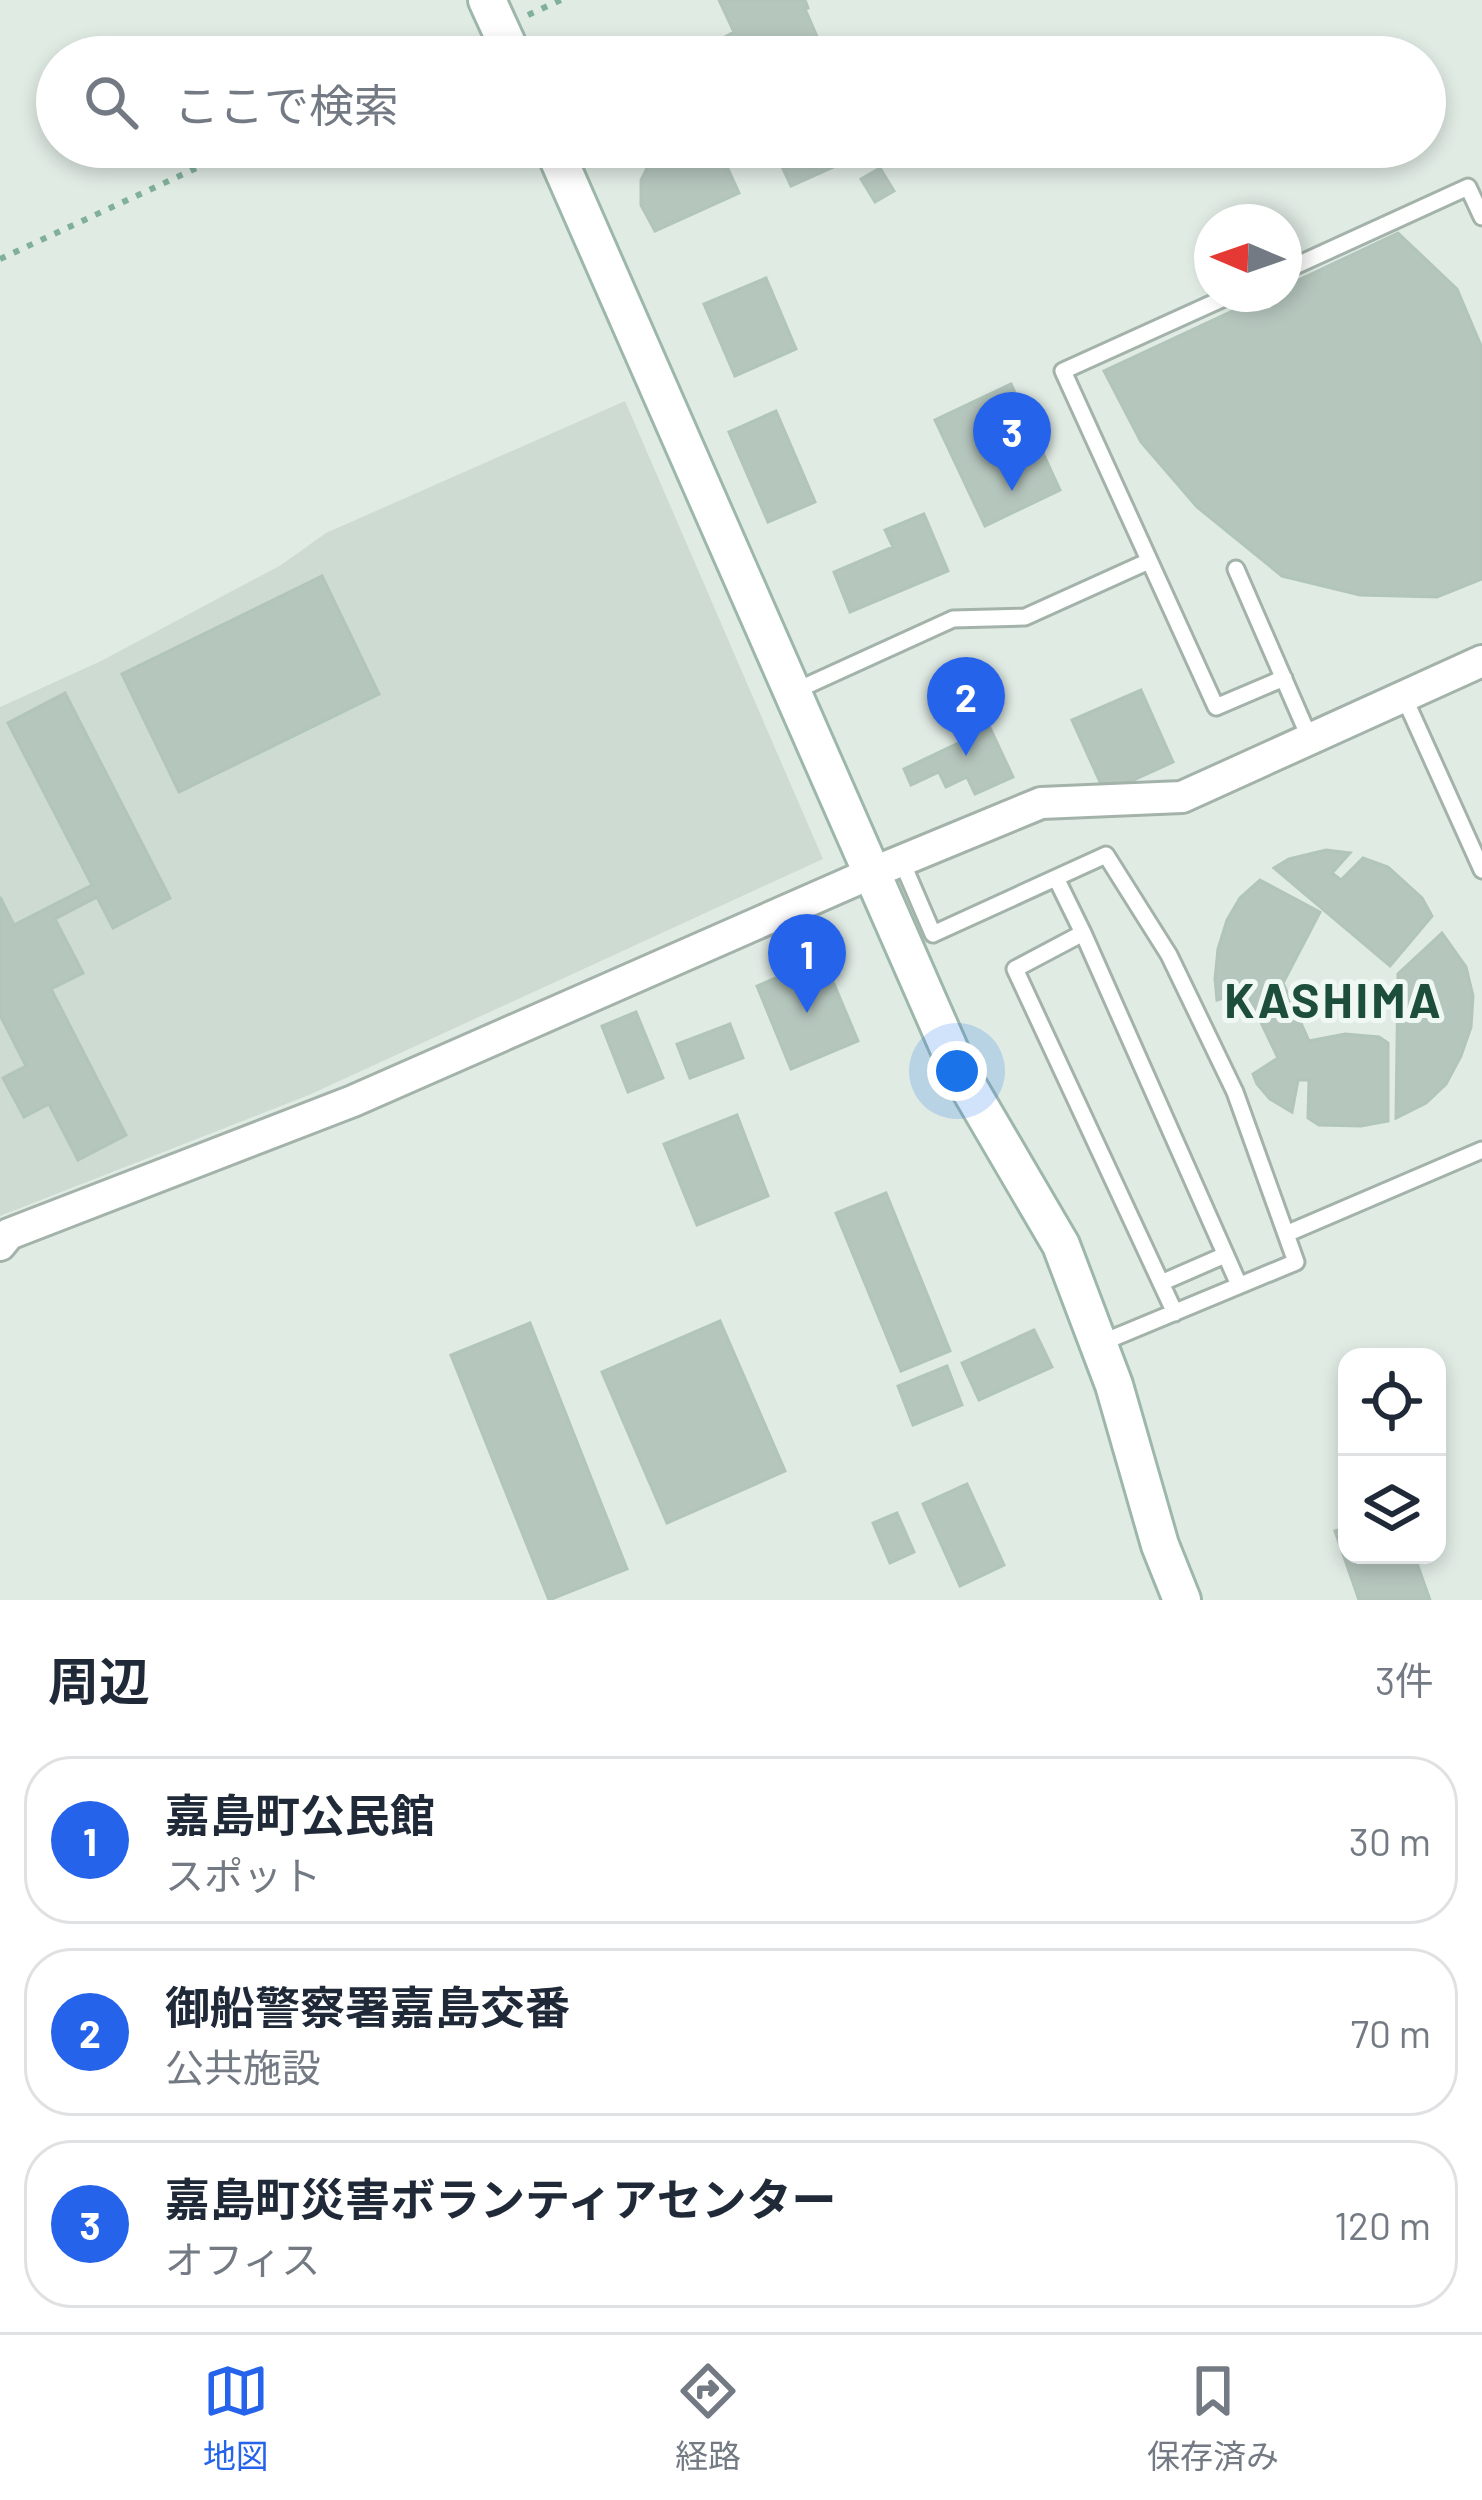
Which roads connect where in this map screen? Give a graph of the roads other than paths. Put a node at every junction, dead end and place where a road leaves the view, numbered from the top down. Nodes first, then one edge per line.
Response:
1 (487, 0) edge
2 (503, 36) edge
3 (562, 168) edge
4 (1482, 218) edge
5 (1302, 263) edge
6 (1194, 312) edge
7 (1149, 561) junction
8 (1237, 569) dead end
9 (1482, 661) edge
10 (1284, 678) junction
11 (795, 691) junction
12 (1403, 697) junction
13 (1310, 739) junction
14 (888, 867) junction
15 (1482, 870) edge
16 (1056, 878) junction
17 (1083, 933) junction
18 (1482, 1150) edge
19 (1286, 1234) junction
20 (0, 1245) edge
21 (1226, 1255) junction
22 (1161, 1283) junction
23 (1239, 1285) junction
24 (1175, 1313) junction
25 (1099, 1344) junction
26 (1182, 1600) edge

1 - 2 street
3 - 11 street
4 - 5 lane
6 - 7 lane
7 - 10 lane
7 - 11 lane
8 - 10 lane
9 - 12 street
10 - 13 lane
11 - 14 street
12 - 13 street
12 - 15 lane
13 - 14 street
14 - 16 lane
14 - 20 street
14 - 25 street
16 - 17 lane
16 - 19 lane
17 - 21 lane
17 - 22 lane
18 - 19 lane
19 - 23 lane
21 - 22 lane
21 - 23 lane
22 - 24 lane
23 - 24 lane
24 - 25 lane
25 - 26 street

